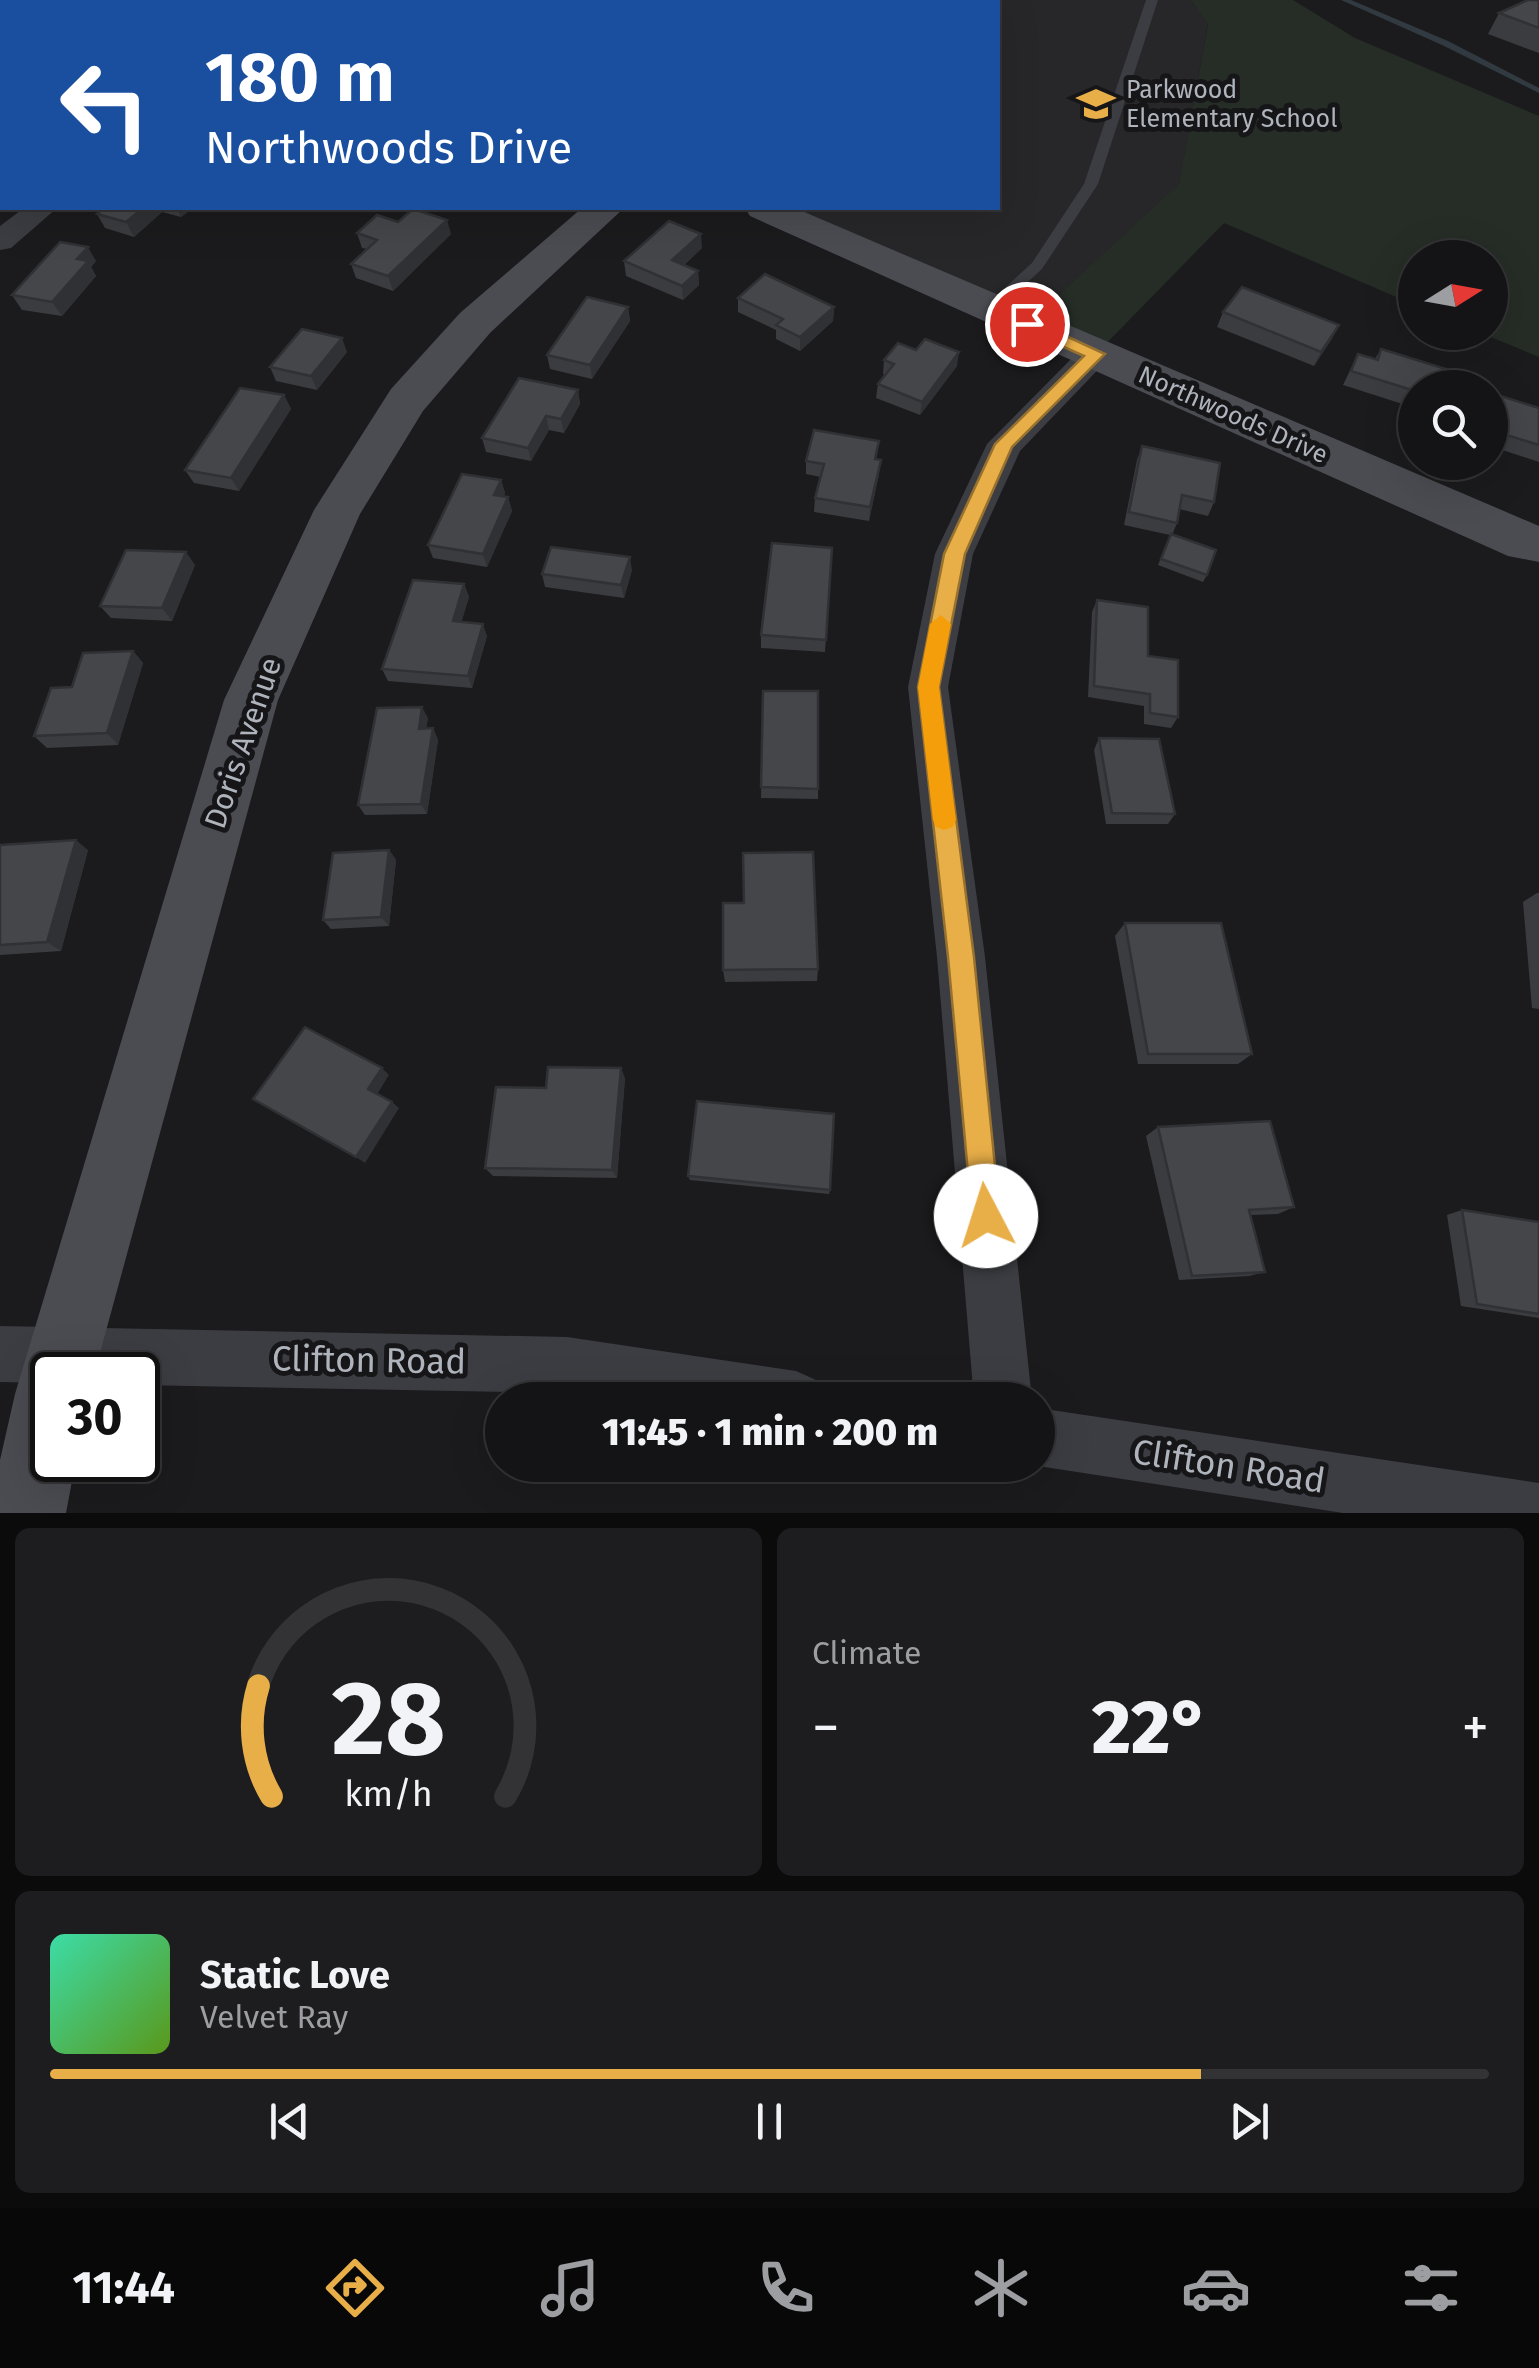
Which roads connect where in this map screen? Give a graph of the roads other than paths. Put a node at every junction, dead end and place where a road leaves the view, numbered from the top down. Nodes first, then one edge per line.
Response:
1 (1152, 0) edge
2 (39, 210) edge
3 (603, 210) edge
4 (769, 210) edge
5 (0, 241) edge
6 (992, 308) junction
7 (1096, 354) junction
8 (1539, 544) edge
9 (63, 1352) edge
10 (0, 1354) edge
11 (30, 1365) edge
12 (160, 1372) edge
13 (678, 1382) edge
14 (1001, 1382) edge
15 (1055, 1440) edge
16 (34, 1482) edge
17 (27, 1513) edge
18 (1539, 1513) edge

1 - 6 lane
2 - 5 street
3 - 9 street, Doris Avenue
4 - 6 street, Northwoods Drive
6 - 7 street, Northwoods Drive
7 - 8 street, Northwoods Drive
7 - 14 street
10 - 11 street, Clifton Road
12 - 13 street, Clifton Road
15 - 18 street, Clifton Road
16 - 17 street, Doris Avenue

